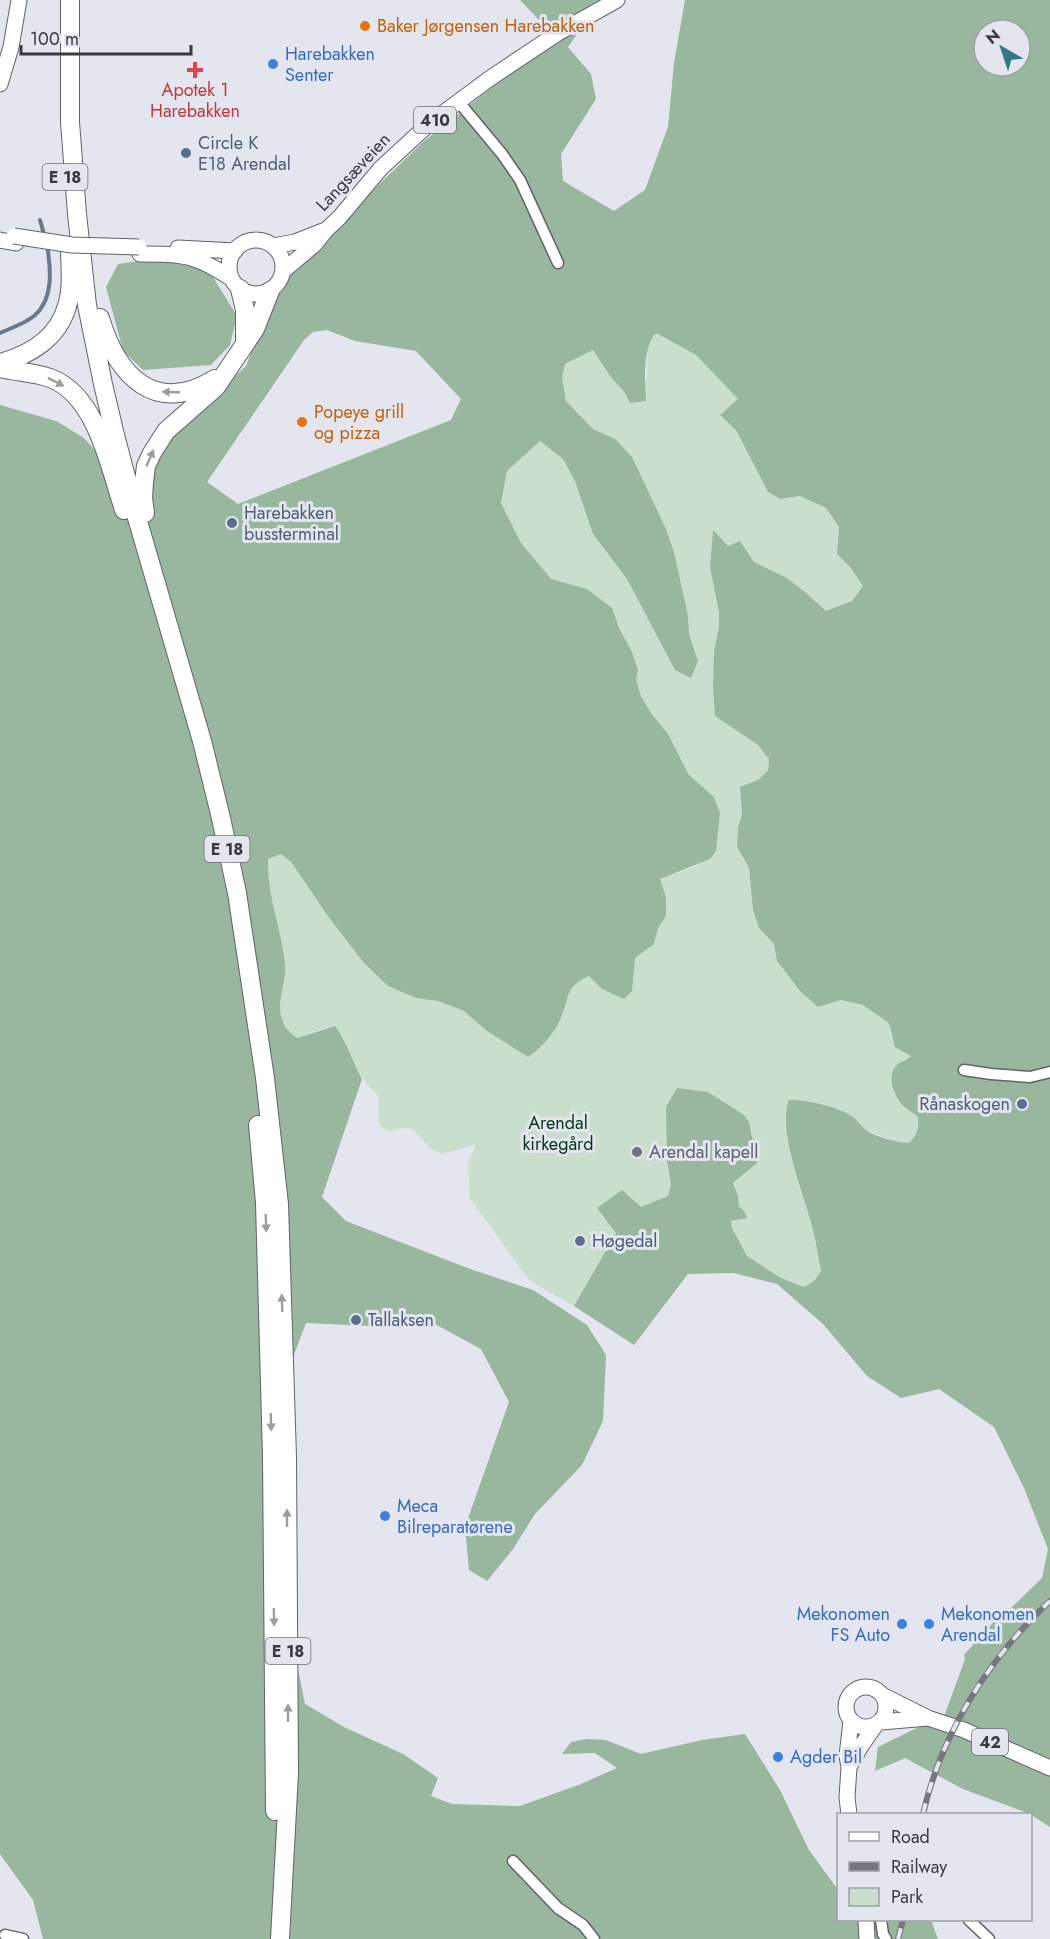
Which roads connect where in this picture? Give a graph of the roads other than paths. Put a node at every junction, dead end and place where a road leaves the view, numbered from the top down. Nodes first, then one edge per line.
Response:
1 (14, 0) edge
2 (19, 0) edge
3 (62, 0) edge
4 (70, 0) edge
5 (617, 0) edge
6 (0, 67) edge
7 (0, 84) edge
8 (458, 101) junction
9 (74, 221) junction
10 (326, 230) junction
11 (8, 238) edge
12 (273, 246) junction
13 (139, 250) junction
14 (235, 251) junction
15 (558, 262) dead end
16 (283, 272) junction
17 (236, 284) junction
18 (270, 291) junction
19 (245, 341) junction
20 (0, 363) edge
21 (0, 368) edge
22 (224, 373) junction
23 (124, 513) junction
24 (162, 597) junction
25 (964, 1070) dead end
26 (1050, 1072) edge
27 (884, 1696) junction
28 (928, 1718) junction
29 (851, 1721) junction
30 (878, 1724) junction
31 (849, 1767) junction
32 (1050, 1768) edge
33 (849, 1813) edge
34 (513, 1861) dead end
35 (866, 1921) edge
36 (881, 1921) edge
37 (970, 1921) edge
38 (4, 1935) dead end
39 (23, 1939) edge
40 (270, 1939) edge
41 (280, 1939) edge
42 (594, 1939) edge
43 (867, 1939) edge
44 (886, 1939) edge
45 (989, 1939) edge

1 - 6 main road
2 - 7 main road
3 - 9 highway, E 18
4 - 9 highway, E 18
5 - 8 main road, Langsæveien / 410
8 - 10 main road, Langsæveien / 410
8 - 15 street
9 - 20 highway, E 18
22 -> 9 highway, E 18
9 - 23 highway, E 18
9 - 24 highway, E 18
10 - 12 main road, Langsæveien / 410
10 - 16 main road, Langsæveien / 410
11 - 13 main road, 410, bridge
12 - 14 main road, 410
12 - 16 main road
13 - 14 main road, 410
13 - 17 main road, 410
14 - 17 main road
16 - 18 main road, 410
17 - 18 main road, 410
17 - 19 highway
18 - 19 highway, E 18
19 - 22 highway, E 18
21 -> 23 highway, E 18
24 -> 22 highway, E 18
23 -> 40 highway, E 18
41 -> 24 highway, E 18
25 - 26 street
27 - 28 main road, 42
27 - 29 main road, 42
27 - 30 main road, 42
28 - 30 main road, 42
28 - 32 main road, 42
29 - 30 main road, 42
29 - 31 main road, 42
30 - 31 main road, 42
31 - 33 main road, 42
34 - 42 street
35 - 43 main road
36 - 44 street
37 - 45 street
38 - 39 street

